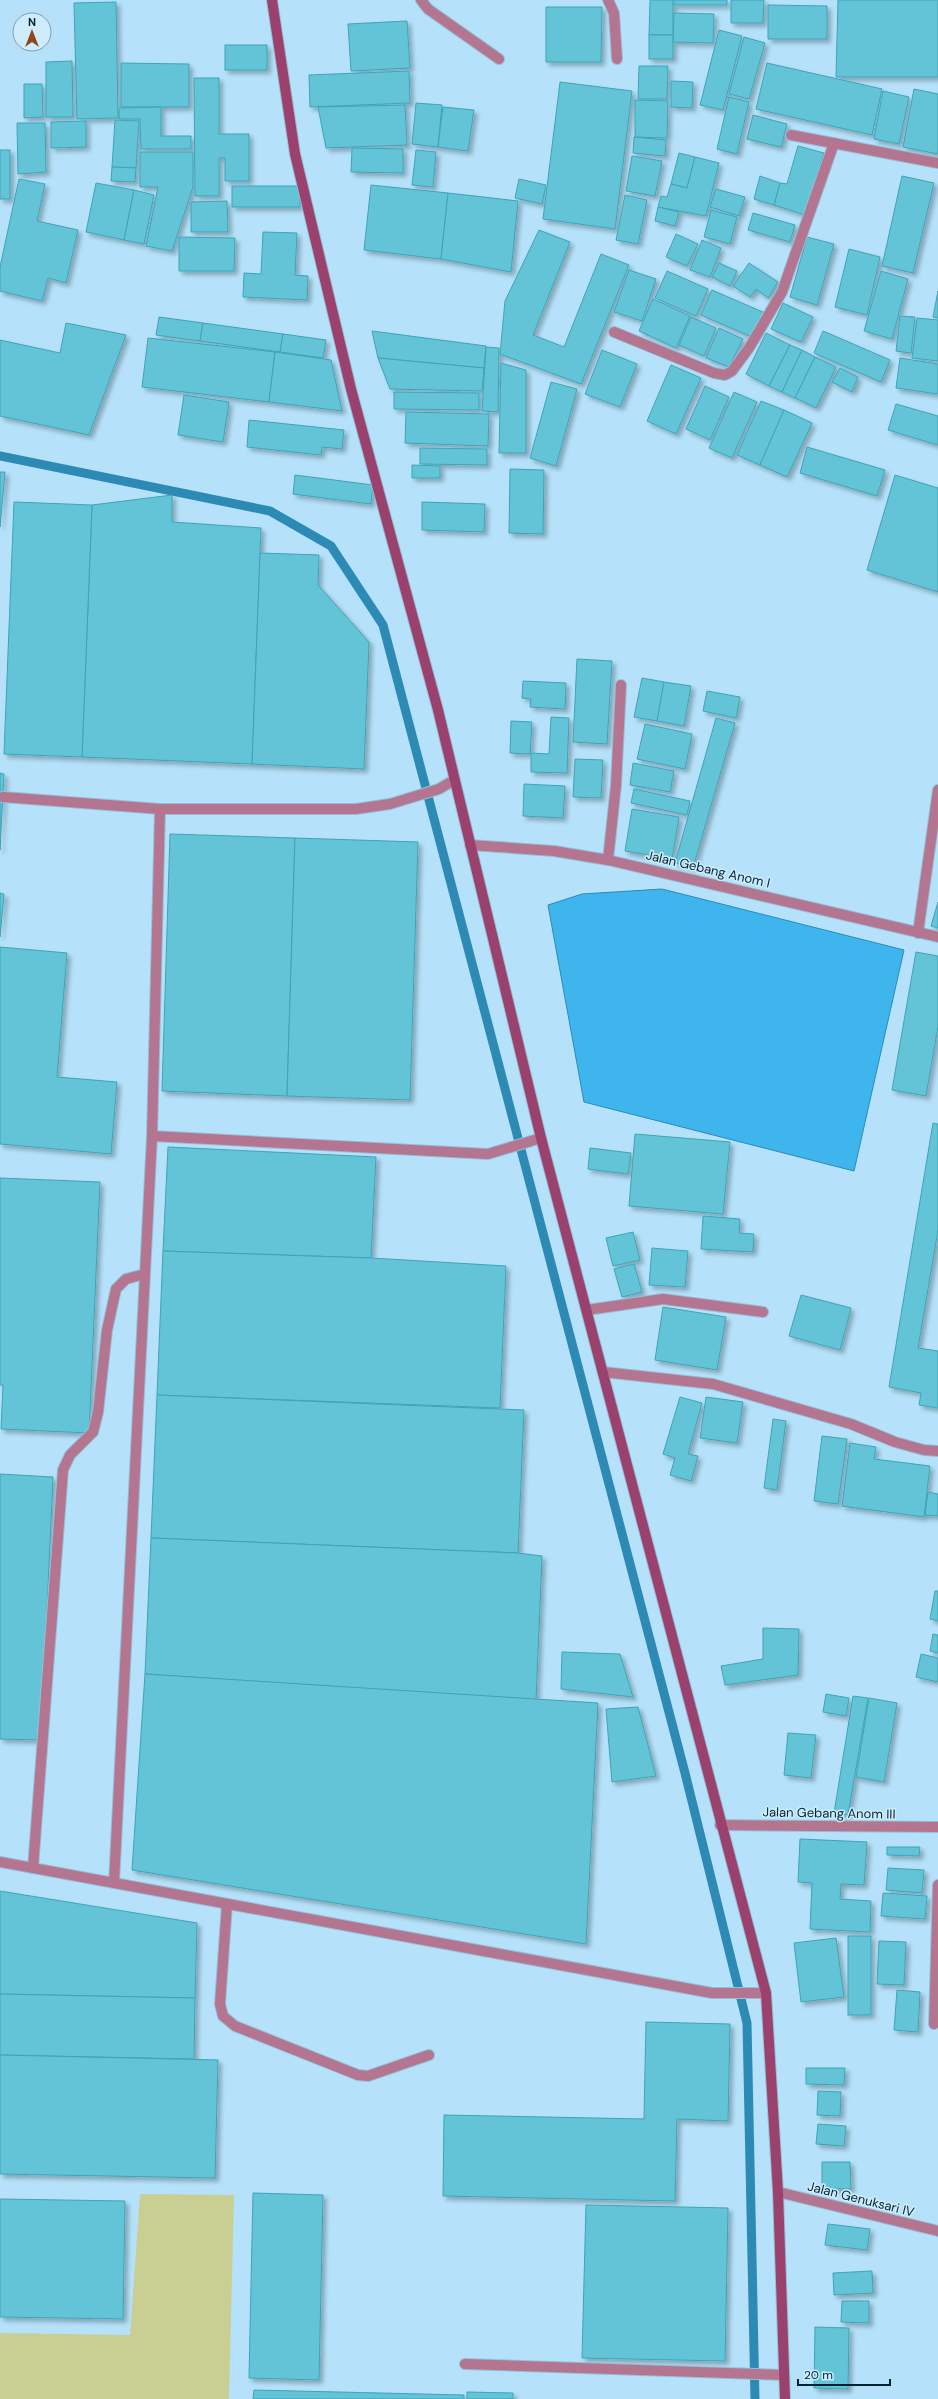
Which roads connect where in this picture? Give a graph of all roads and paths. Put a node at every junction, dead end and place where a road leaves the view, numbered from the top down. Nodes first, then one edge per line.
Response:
1 (272, 0) edge
2 (421, 0) edge
3 (608, 0) edge
4 (499, 59) dead end
5 (617, 59) dead end
6 (791, 135) dead end
7 (834, 143) junction
8 (938, 163) edge
9 (614, 332) dead end
10 (621, 685) dead end
11 (454, 780) junction
12 (938, 790) edge
13 (3, 797) dead end
14 (160, 809) junction
15 (470, 845) junction
16 (608, 860) junction
17 (918, 932) junction
18 (938, 938) edge
19 (152, 1136) junction
20 (538, 1140) junction
21 (145, 1274) junction
22 (587, 1310) junction
23 (763, 1312) dead end
24 (603, 1372) junction
25 (938, 1450) edge
26 (720, 1824) junction
27 (938, 1826) edge
28 (0, 1862) edge
29 (33, 1868) junction
30 (114, 1883) junction
31 (938, 1885) edge
32 (227, 1904) junction
33 (766, 1993) junction
34 (934, 2024) dead end
35 (429, 2055) dead end
36 (778, 2192) junction
37 (938, 2231) edge
38 (465, 2364) dead end
39 (780, 2375) junction
40 (785, 2399) edge

1 - 11 street
2 - 4 street
3 - 5 street
6 - 7 street
7 - 8 street
7 - 9 street
10 - 16 street
11 - 14 street
11 - 15 street
12 - 17 street
13 - 14 street
14 - 19 street
15 - 16 street, Jalan Gebang Anom I
15 - 20 street
16 - 17 street, Jalan Gebang Anom I
17 - 18 street, Jalan Gebang Anom I
19 - 20 street
19 - 21 street
20 - 22 street
21 - 29 street
21 - 30 street
22 - 23 street
22 - 24 street
24 - 25 street
24 - 26 street
26 - 27 street, Jalan Gebang Anom III
26 - 33 street
28 - 29 street
29 - 30 street
30 - 32 street
31 - 34 street
32 - 33 street
32 - 35 street
33 - 36 street
36 - 37 street, Jalan Genuksari IV
36 - 39 street
38 - 39 street
39 - 40 street

